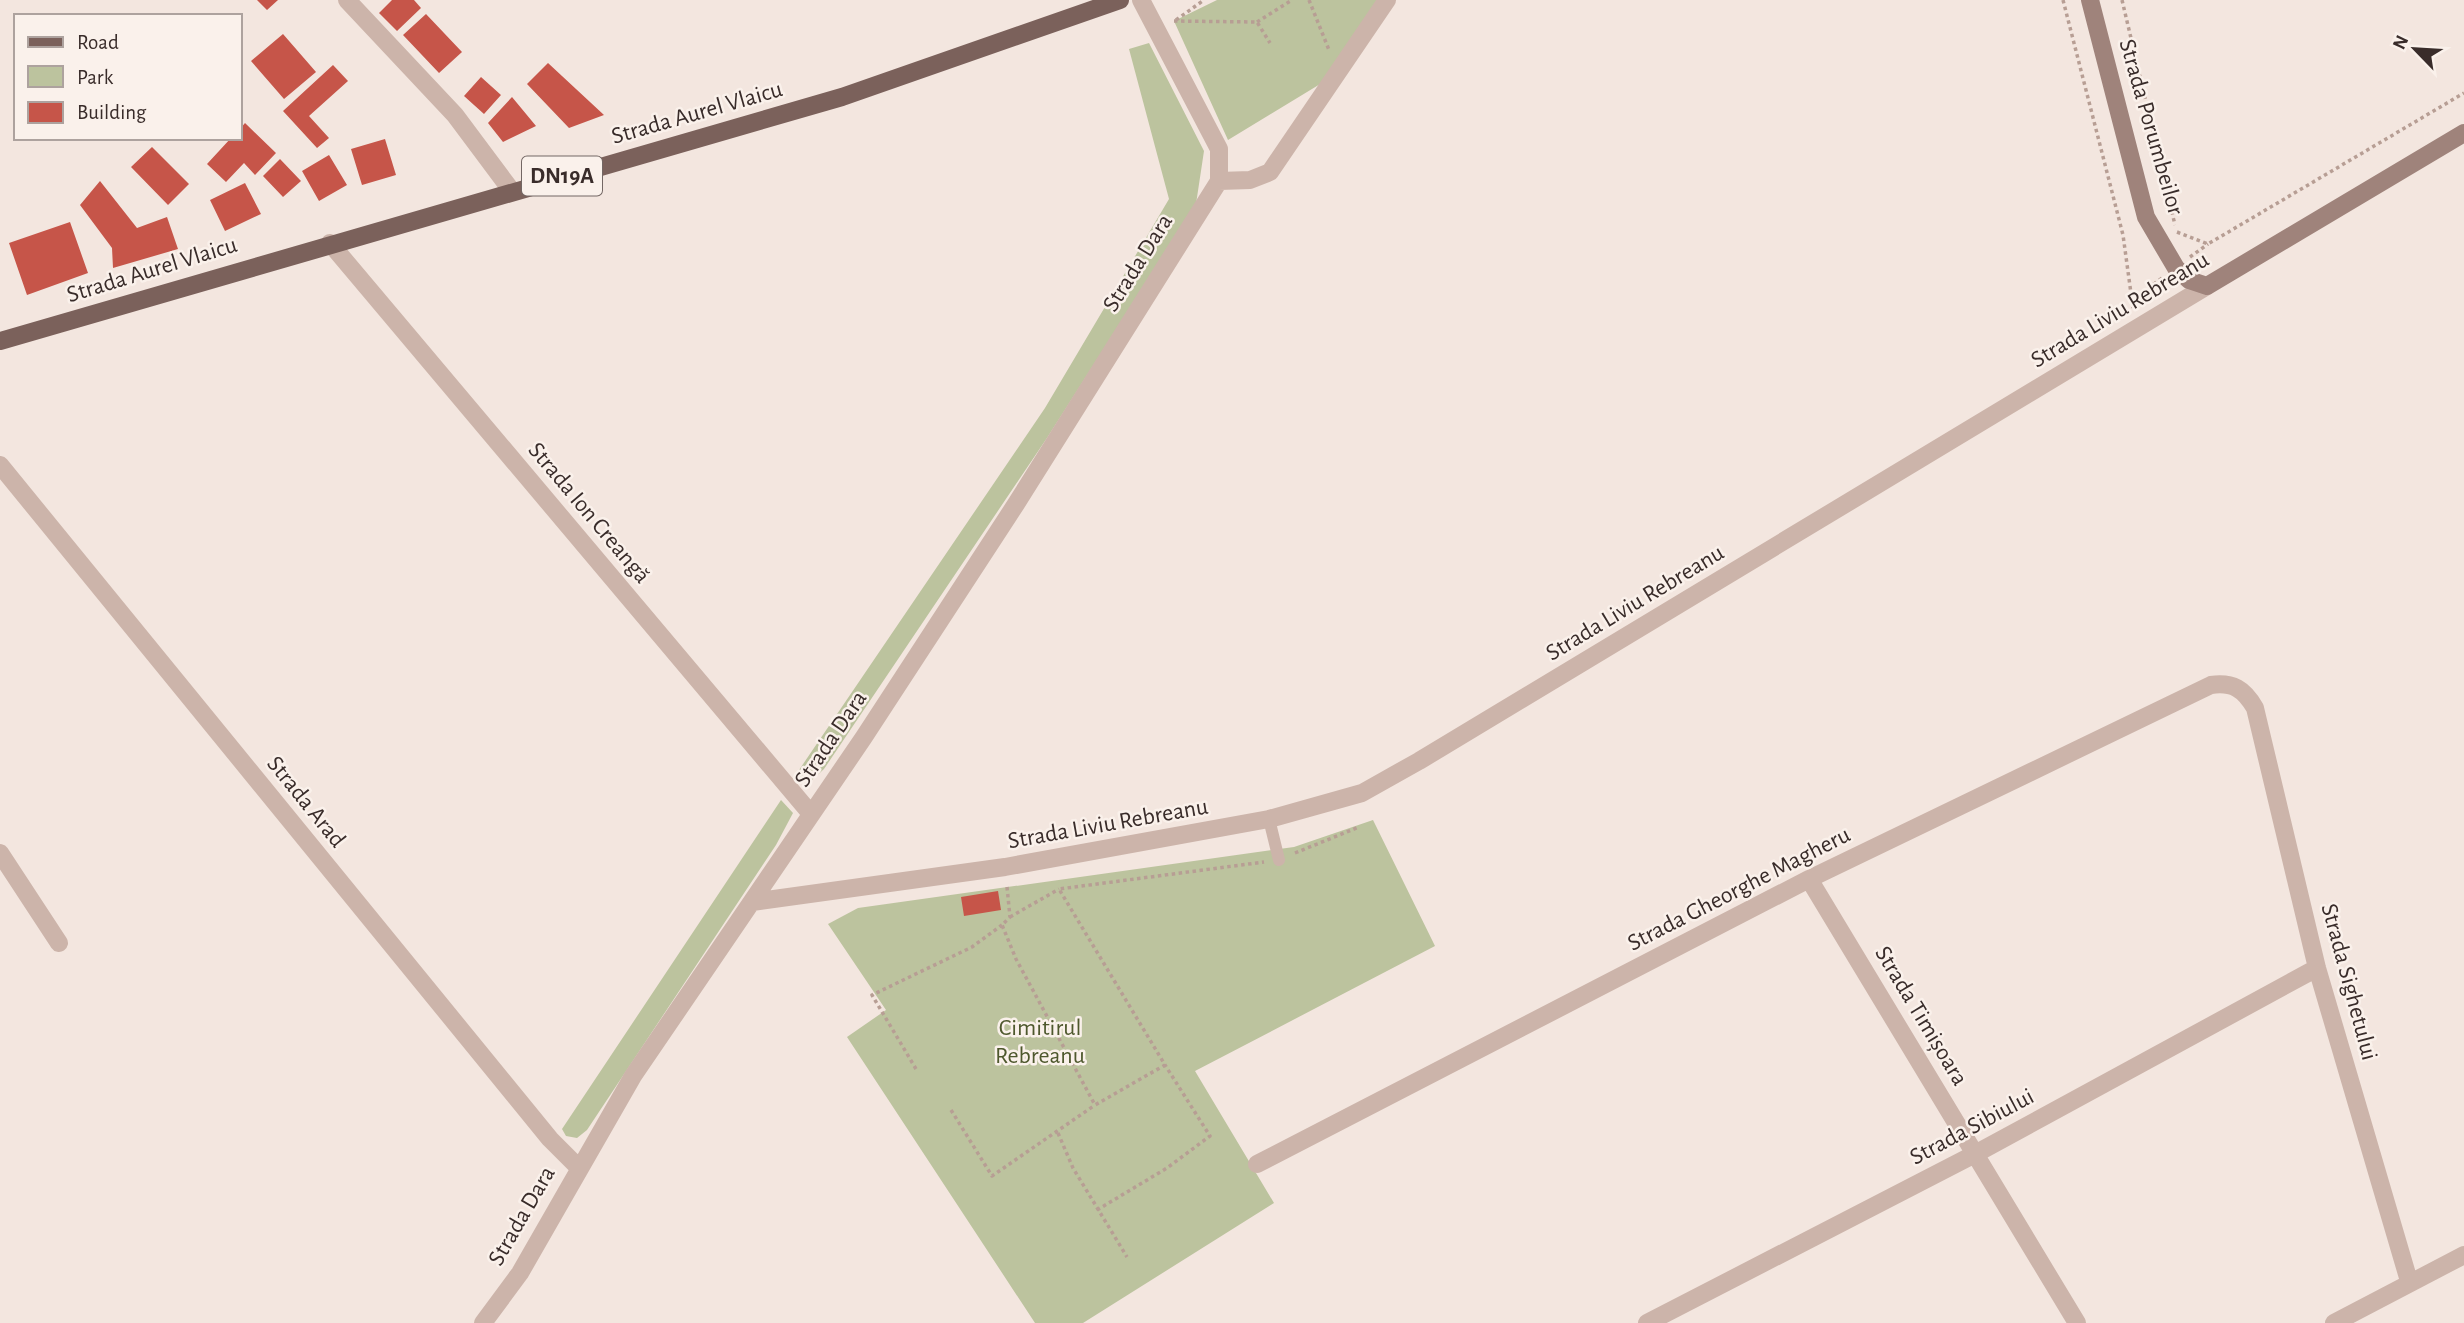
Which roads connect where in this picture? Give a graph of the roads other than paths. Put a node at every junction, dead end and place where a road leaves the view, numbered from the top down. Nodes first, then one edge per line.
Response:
1 (347, 0) edge
2 (1120, 0) edge
3 (1140, 0) edge
4 (1387, 0) edge
5 (2090, 0) edge
6 (2464, 133) edge
7 (1219, 181) junction
8 (511, 191) junction
9 (330, 243) junction
10 (2207, 286) junction
11 (0, 341) edge
12 (0, 465) edge
13 (2248, 695) joint
14 (811, 814) junction
15 (1269, 819) junction
16 (0, 852) edge
17 (1279, 860) road end
18 (1809, 879) junction
19 (751, 902) junction
20 (59, 943) dead end
21 (2317, 968) junction
22 (1975, 1154) junction
23 (1256, 1164) dead end
24 (578, 1167) junction
25 (2464, 1255) edge
26 (2409, 1281) junction
27 (483, 1323) edge
28 (1647, 1323) edge
29 (2077, 1323) edge
30 (2334, 1323) edge

1 - 8 street
2 - 8 main road, Strada Aurel Vlaicu / DN19A
3 - 7 street
4 - 7 street
5 - 10 main road, Strada Porumbeilor
6 - 10 main road, Strada Liviu Rebreanu
7 - 14 street, Strada Dara
8 - 9 main road, Strada Aurel Vlaicu / DN19A
9 - 11 main road, Strada Aurel Vlaicu / DN19A
9 - 14 street, Strada Ion Creangă
10 - 15 street, Strada Liviu Rebreanu
12 - 24 street, Strada Arad
13 - 18 street, Strada Gheorghe Magheru
13 - 21 street, Strada Sighetului
14 - 19 street, Strada Dara
15 - 17 lane
15 - 19 street, Strada Liviu Rebreanu
16 - 20 street
18 - 22 street, Strada Timișoara
18 - 23 street, Strada Gheorghe Magheru
19 - 24 street, Strada Dara
21 - 22 street, Strada Sibiului
21 - 26 street, Strada Sighetului
22 - 28 street, Strada Sibiului
22 - 29 street, Strada Timișoara
24 - 27 street, Strada Dara
25 - 26 street
26 - 30 street

